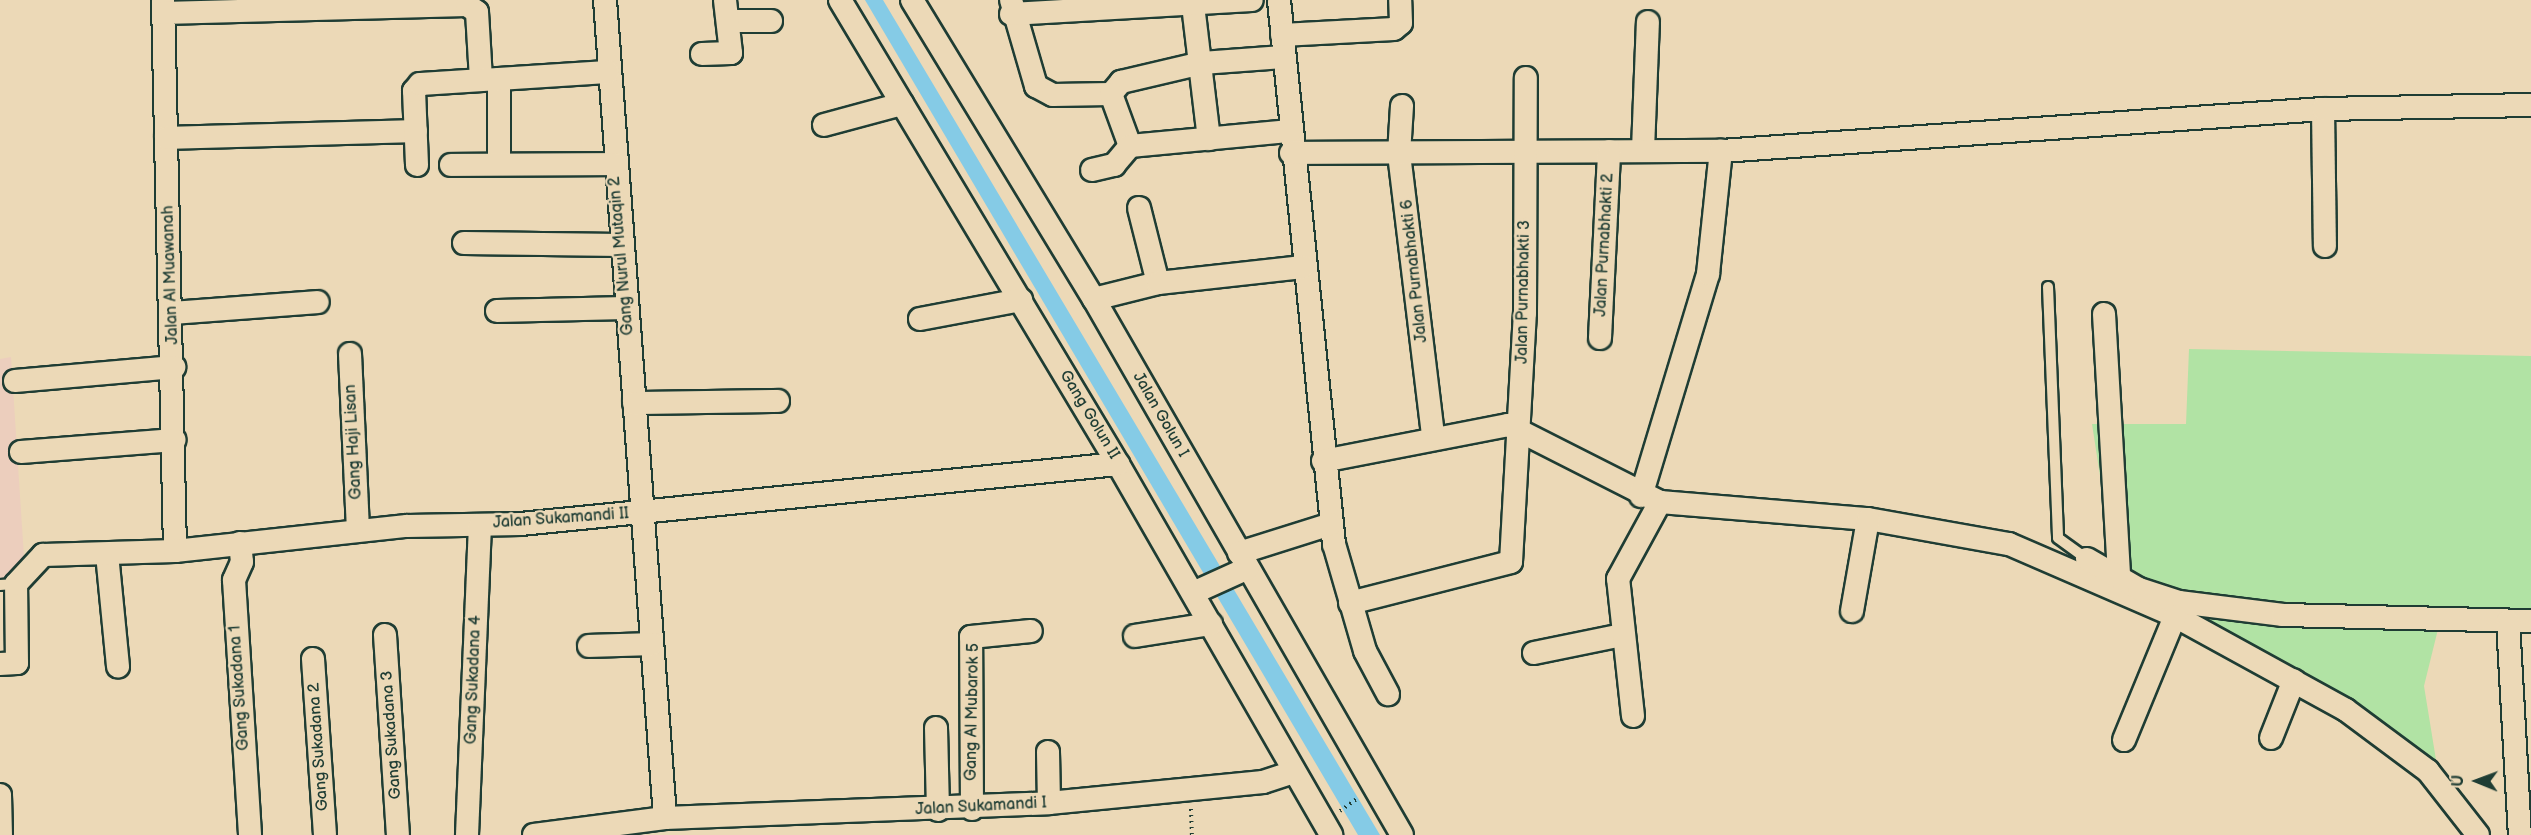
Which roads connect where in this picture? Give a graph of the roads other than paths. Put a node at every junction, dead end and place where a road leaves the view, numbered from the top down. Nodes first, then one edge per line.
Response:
1 (605, 0) edge
2 (611, 0) edge
3 (840, 0) edge
4 (912, 0) edge
5 (1252, 0) edge
6 (1279, 0) edge
7 (1400, 0) edge
8 (1193, 5) junction
9 (163, 7) edge
10 (1011, 7) edge
11 (727, 10) edge
12 (771, 21) dead end
13 (1648, 22) dead end
14 (1282, 46) junction
15 (702, 54) dead end
16 (1202, 63) junction
17 (608, 72) junction
18 (1526, 78) dead end
19 (490, 79) junction
20 (1111, 94) junction
21 (902, 104) junction
22 (2531, 105) edge
23 (1402, 106) dead end
24 (2322, 109) junction
25 (824, 125) dead end
26 (416, 131) junction
27 (166, 138) junction
28 (1209, 140) junction
29 (1291, 142) junction
30 (1130, 147) junction
31 (1643, 150) junction
32 (1721, 151) junction
33 (1608, 152) junction
34 (1399, 154) junction
35 (1527, 154) junction
36 (499, 163) junction
37 (615, 164) junction
38 (417, 165) dead end
39 (451, 165) dead end
40 (1092, 170) dead end
41 (1139, 208) dead end
42 (464, 243) dead end
43 (621, 245) junction
44 (2325, 246) dead end
45 (1303, 267) junction
46 (1158, 283) junction
47 (2048, 287) dead end
48 (1094, 299) junction
49 (1021, 300) junction
50 (318, 302) dead end
51 (626, 308) junction
52 (497, 311) dead end
53 (173, 313) junction
54 (2104, 314) dead end
55 (921, 319) dead end
56 (1600, 338) dead end
57 (350, 354) dead end
58 (174, 367) junction
59 (15, 381) dead end
60 (778, 401) dead end
61 (634, 403) junction
62 (1519, 430) junction
63 (1433, 436) junction
64 (175, 440) junction
65 (21, 452) dead end
66 (1323, 461) junction
67 (1118, 464) junction
68 (1651, 499) junction
69 (643, 513) junction
70 (1868, 519) junction
71 (1331, 524) junction
72 (480, 525) junction
73 (358, 529) junction
74 (240, 543) junction
75 (175, 551) junction
76 (107, 554) junction
77 (2087, 559) joint
78 (1239, 566) junction
79 (2119, 577) junction
80 (8, 584) edge
81 (1197, 591) junction
82 (1350, 603) junction
83 (1852, 611) dead end
84 (2175, 616) junction
85 (2531, 621) edge
86 (2508, 622) junction
87 (1210, 624) junction
88 (1031, 631) dead end
89 (385, 635) dead end
90 (1622, 635) junction
91 (1136, 636) dead end
92 (652, 644) junction
93 (588, 646) dead end
94 (1534, 653) dead end
95 (313, 659) dead end
96 (9, 662) edge
97 (118, 666) dead end
98 (2294, 680) junction
99 (1388, 694) dead end
100 (1633, 716) dead end
101 (936, 728) dead end
102 (2271, 738) dead end
103 (2124, 740) dead end
104 (1048, 752) dead end
105 (1294, 772) junction
106 (0, 795) edge
107 (1049, 803) junction
108 (972, 809) junction
109 (938, 810) junction
110 (665, 818) junction
111 (1332, 825) edge
112 (1, 835) edge
113 (250, 835) edge
114 (325, 835) edge
115 (398, 835) edge
116 (467, 835) edge
117 (534, 835) edge
118 (1402, 835) edge
119 (2478, 835) edge
120 (2520, 835) edge

1 - 2 street
1 - 17 street, Gang Nurul Mutaqin 2
3 - 21 street, Gang Golun II
4 - 48 street, Jalan Golun I
5 - 8 street
6 - 14 street
7 - 14 street
8 - 10 street
8 - 16 street
9 - 19 street
9 - 27 street, Jalan Al Muawanah
10 - 20 street
11 - 12 street
11 - 15 street
13 - 31 street
14 - 16 street
14 - 29 street
16 - 20 street
16 - 28 street
17 - 19 street
17 - 37 street, Gang Nurul Mutaqin 2
18 - 35 street, Jalan Purnabhakti 3
19 - 26 street
19 - 36 street
20 - 30 street
21 - 25 street
21 - 49 street, Gang Golun II
22 - 24 street
23 - 34 street, Jalan Purnabhakti 6
24 - 32 street
24 - 44 street
26 - 27 street
26 - 38 street
27 - 53 street, Jalan Al Muawanah
28 - 29 street
28 - 30 street
29 - 34 street
29 - 45 street
30 - 40 street
31 - 32 street
31 - 33 street
32 - 68 street
33 - 35 street
33 - 56 street, Jalan Purnabhakti 2
34 - 35 street
34 - 63 street, Jalan Purnabhakti 6
35 - 62 street, Jalan Purnabhakti 3
36 - 37 street
36 - 39 street
37 - 43 street, Gang Nurul Mutaqin 2
41 - 46 street
42 - 43 street
43 - 51 street, Gang Nurul Mutaqin 2
45 - 46 street
45 - 66 street
46 - 48 street
47 - 77 lane
48 - 78 street, Jalan Golun I
49 - 55 street
49 - 67 street, Gang Golun II
50 - 53 street
51 - 52 street
51 - 61 street, Gang Nurul Mutaqin 2
53 - 58 street, Jalan Al Muawanah
54 - 79 street
57 - 73 street, Gang Haji Lisan
58 - 59 street
58 - 64 street, Jalan Al Muawanah
60 - 61 street
61 - 69 street, Gang Nurul Mutaqin 2
62 - 63 street
62 - 68 street
62 - 82 street, Jalan Purnabhakti 3
63 - 66 street
64 - 65 street
64 - 75 street, Jalan Al Muawanah
66 - 71 street
67 - 69 street, Jalan Sukamandi II
67 - 81 street, Gang Golun II
68 - 70 street
68 - 90 street
69 - 72 street, Jalan Sukamandi II
69 - 92 street, Gang Nurul Mutaqin 2
70 - 83 street
70 - 84 street
71 - 78 street
71 - 82 street
72 - 73 street, Jalan Sukamandi II
72 - 116 street, Gang Sukadana 4
73 - 74 street, Jalan Sukamandi II
74 - 75 street, Jalan Sukamandi II
74 - 113 street, Gang Sukadana 1
75 - 76 street, Jalan Sukamandi II
76 - 80 street, Jalan Sukamandi II
76 - 97 street
77 - 79 street
78 - 81 street
78 - 118 street, Jalan Golun I
79 - 86 street
80 - 96 street
81 - 87 street, Gang Golun II
82 - 99 street
84 - 98 street
84 - 103 street
85 - 86 street
86 - 120 street
87 - 91 street
87 - 105 street, Gang Golun II
88 - 108 street, Gang Al Mubarok 5
89 - 115 street, Gang Sukadana 3
90 - 94 street
90 - 100 street
92 - 93 street
92 - 110 street, Gang Nurul Mutaqin 2
95 - 114 street, Gang Sukadana 2
98 - 102 street
98 - 119 street
101 - 109 street
104 - 107 street
105 - 107 street, Jalan Sukamandi I
105 - 111 street, Gang Golun II
106 - 112 street
107 - 108 street, Jalan Sukamandi I
108 - 109 street, Jalan Sukamandi I
109 - 110 street, Jalan Sukamandi I
110 - 117 street, Jalan Sukamandi I

